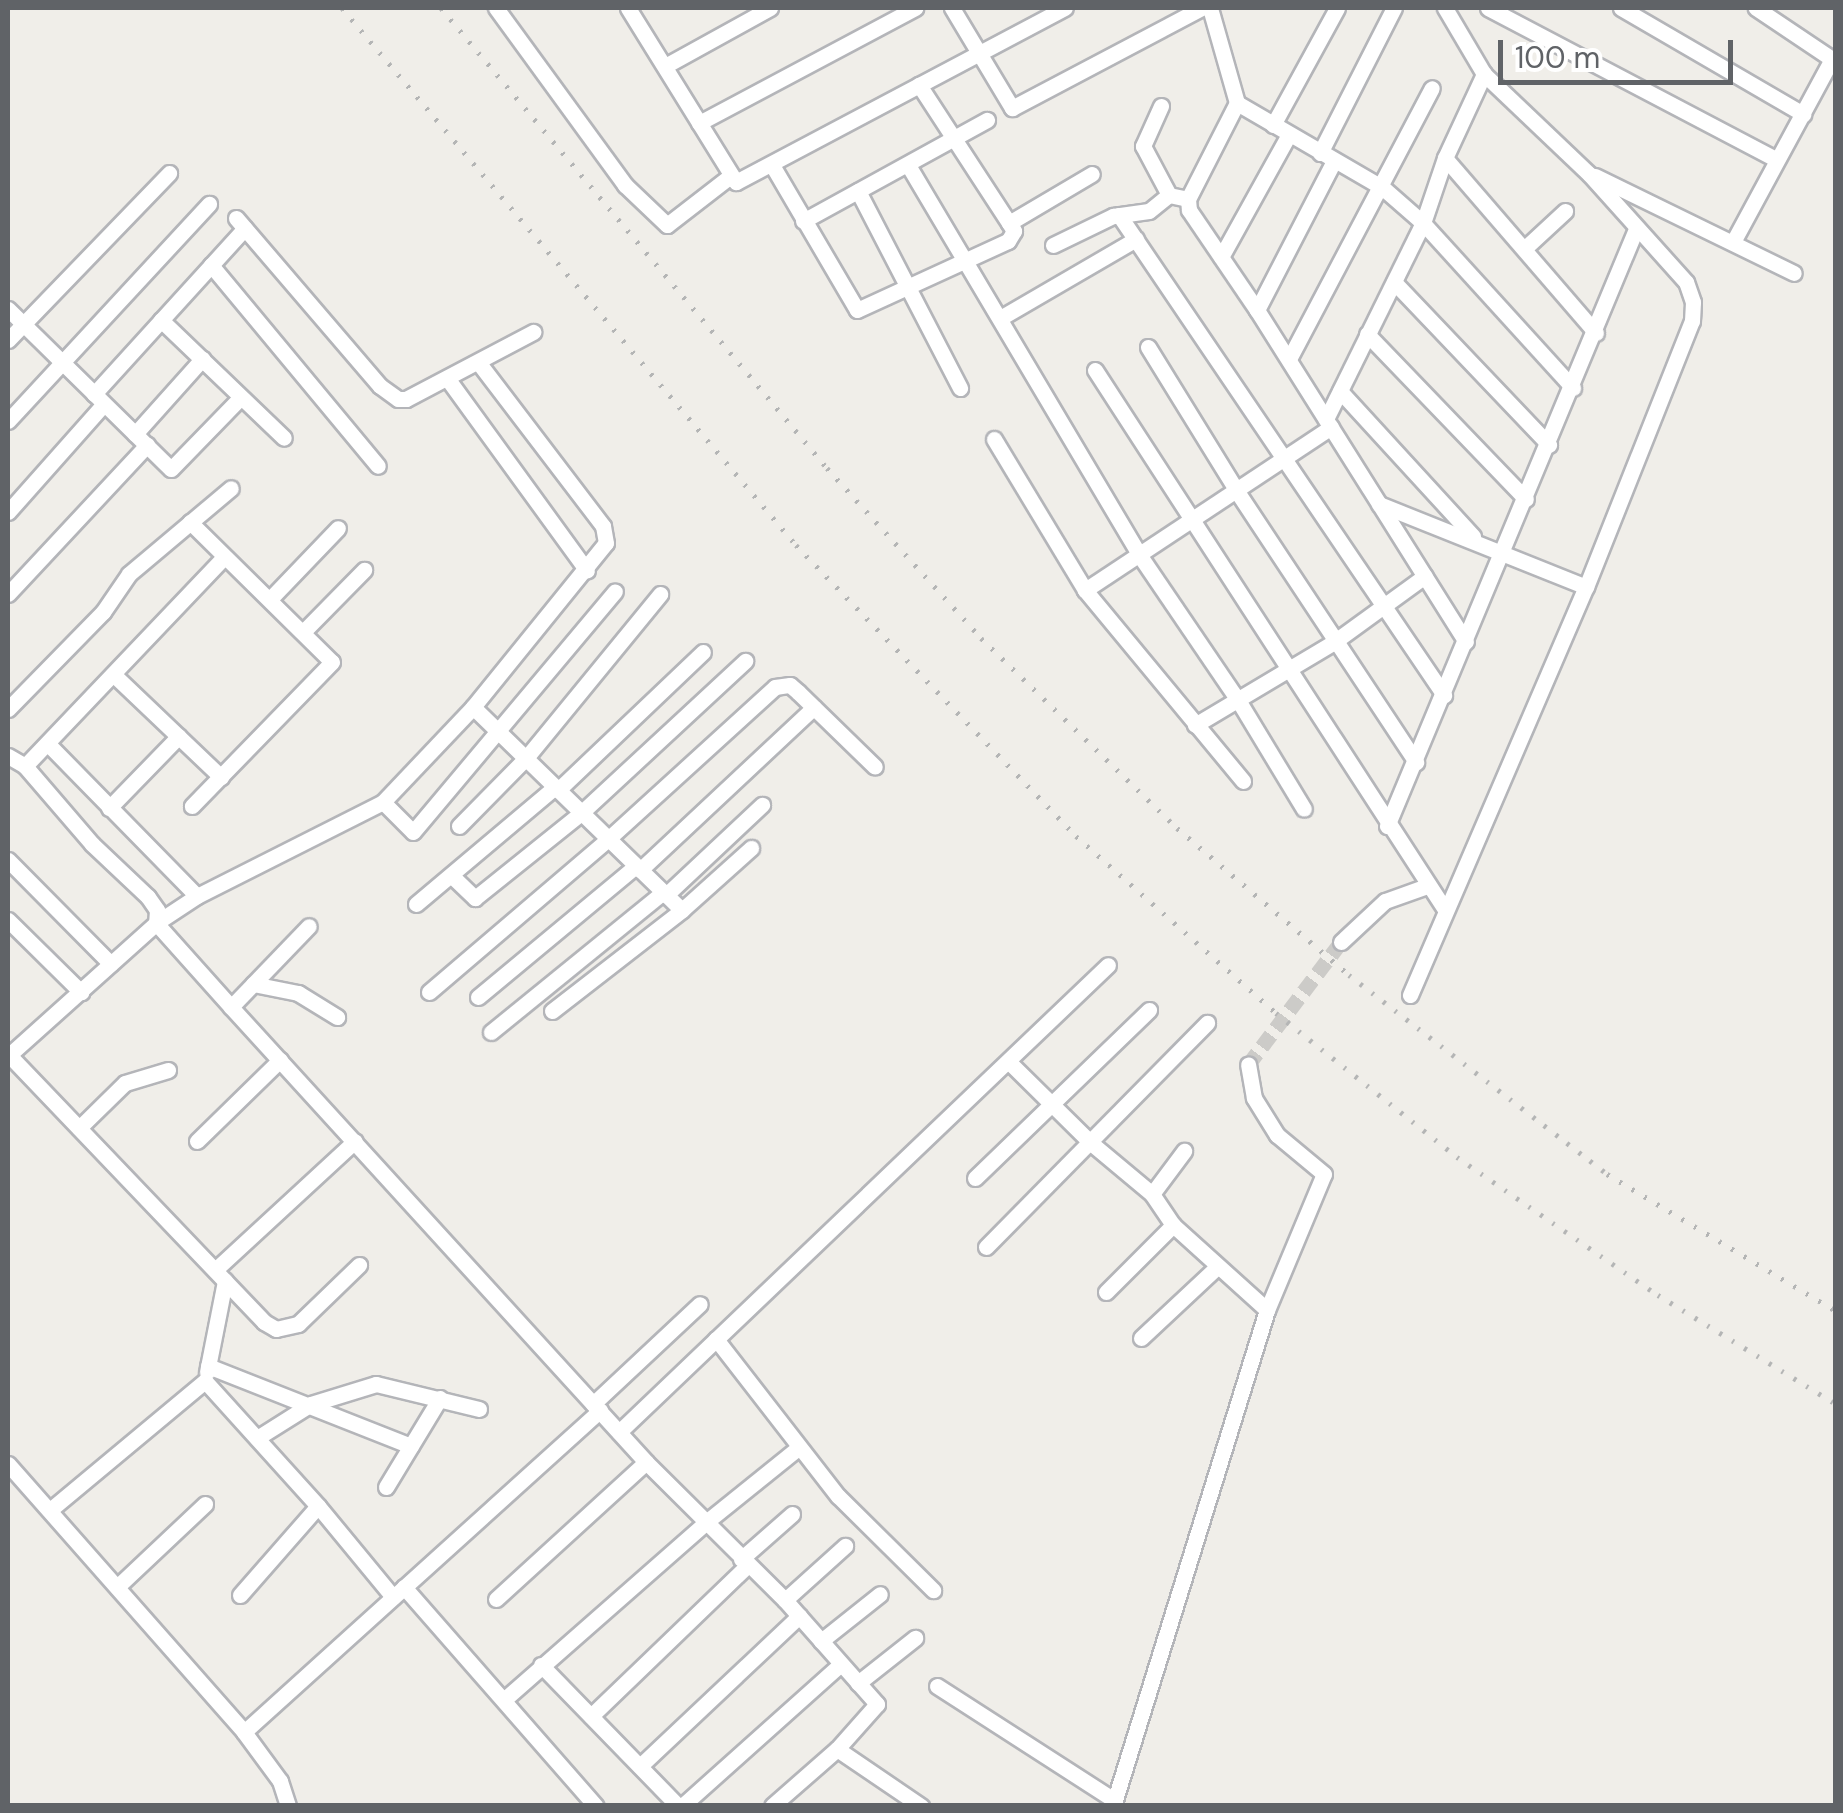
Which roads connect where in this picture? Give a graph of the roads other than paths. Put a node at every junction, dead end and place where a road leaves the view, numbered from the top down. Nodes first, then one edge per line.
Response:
1 (496, 8) edge
2 (628, 8) edge
3 (770, 8) edge
4 (914, 8) edge
5 (952, 8) edge
6 (1065, 8) edge
7 (1202, 8) edge
8 (1210, 8) edge
9 (1336, 8) edge
10 (1394, 8) edge
11 (1445, 8) edge
12 (1488, 8) edge
13 (1621, 8) edge
14 (1756, 8) edge
15 (979, 56) junction
16 (665, 66) junction
17 (1484, 74) junction
18 (919, 85) junction
19 (1432, 88) dead end
20 (1237, 104) junction
21 (1161, 106) dead end
22 (1803, 114) junction
23 (987, 120) dead end
24 (699, 124) junction
25 (1273, 125) junction
26 (1288, 136) junction
27 (954, 140) junction
28 (1327, 157) junction
29 (1445, 158) junction
30 (1776, 160) junction
31 (908, 164) junction
32 (772, 166) junction
33 (169, 173) dead end
34 (1092, 174) dead end
35 (1589, 174) junction
36 (729, 177) junction
37 (1383, 188) junction
38 (858, 192) junction
39 (1169, 195) junction
40 (1188, 199) junction
41 (209, 204) dead end
42 (1565, 211) dead end
43 (1119, 214) junction
44 (803, 221) junction
45 (1009, 223) junction
46 (1423, 223) junction
47 (1636, 229) junction
48 (1136, 239) junction
49 (1734, 242) junction
50 (1053, 245) dead end
51 (1524, 249) junction
52 (1221, 257) junction
53 (964, 262) junction
54 (212, 265) junction
55 (1794, 273) dead end
56 (1394, 282) junction
57 (908, 288) junction
58 (8, 309) edge
59 (1257, 310) junction
60 (1002, 317) junction
61 (161, 320) junction
62 (21, 325) junction
63 (533, 332) dead end
64 (1596, 333) junction
65 (1367, 334) junction
66 (8, 340) edge
67 (1148, 346) dead end
68 (202, 359) junction
69 (1289, 359) junction
70 (62, 362) junction
71 (478, 362) junction
72 (1094, 370) dead end
73 (447, 378) junction
74 (960, 388) dead end
75 (1574, 388) junction
76 (1340, 391) junction
77 (241, 396) junction
78 (99, 399) junction
79 (8, 421) edge
80 (1328, 423) junction
81 (284, 438) dead end
82 (994, 439) dead end
83 (141, 440) junction
84 (1549, 444) junction
85 (1285, 462) junction
86 (378, 466) dead end
87 (231, 488) dead end
88 (1238, 493) junction
89 (1526, 499) junction
90 (1380, 504) junction
91 (8, 512) edge
92 (190, 522) junction
93 (1194, 522) junction
94 (338, 528) dead end
95 (1476, 539) junction
96 (1505, 551) junction
97 (224, 556) junction
98 (1140, 556) junction
99 (364, 570) dead end
100 (587, 571) junction
101 (1425, 576) junction
102 (1586, 587) junction
103 (1086, 590) junction
104 (615, 591) dead end
105 (8, 594) edge
106 (660, 594) dead end
107 (270, 599) junction
108 (1383, 606) junction
109 (304, 631) junction
110 (1334, 642) junction
111 (1466, 642) junction
112 (703, 652) dead end
113 (744, 662) dead end
114 (1290, 668) junction
115 (114, 675) junction
116 (1444, 695) junction
117 (1238, 700) junction
118 (473, 707) junction
119 (814, 707) junction
120 (8, 708) edge
121 (1195, 725) junction
122 (499, 733) junction
123 (178, 736) junction
124 (48, 744) junction
125 (8, 756) edge
126 (526, 758) junction
127 (1416, 762) junction
128 (25, 766) junction
129 (875, 767) dead end
130 (222, 777) junction
131 (1244, 782) dead end
132 (556, 789) junction
133 (383, 802) junction
134 (762, 805) dead end
135 (192, 806) dead end
136 (109, 808) junction
137 (1304, 809) dead end
138 (582, 813) junction
139 (459, 826) dead end
140 (1387, 826) junction
141 (608, 839) junction
142 (751, 848) dead end
143 (8, 860) edge
144 (638, 868) junction
145 (452, 876) junction
146 (1427, 886) junction
147 (664, 894) junction
148 (197, 896) junction
149 (416, 904) dead end
150 (1444, 908) junction
151 (682, 910) junction
152 (156, 923) junction
153 (309, 926) dead end
154 (11, 929) edge
155 (1341, 942) tunnel mouth
156 (111, 964) junction
157 (1108, 965) dead end
158 (253, 984) junction
159 (80, 992) junction
160 (429, 992) dead end
161 (1410, 994) dead end
162 (478, 997) dead end
163 (231, 1006) junction
164 (1149, 1010) dead end
165 (552, 1011) dead end
166 (338, 1017) dead end
167 (1207, 1023) dead end
168 (491, 1032) dead end
169 (8, 1056) edge
170 (280, 1060) junction
171 (1010, 1063) junction
172 (1248, 1065) dead end
173 (168, 1070) dead end
174 (1052, 1104) junction
175 (79, 1128) junction
176 (355, 1141) junction
177 (196, 1142) dead end
178 (1091, 1143) junction
179 (1184, 1152) dead end
180 (975, 1178) dead end
181 (1152, 1194) junction
182 (1173, 1225) junction
183 (986, 1248) dead end
184 (359, 1265) dead end
185 (1218, 1268) junction
186 (220, 1276) junction
187 (1106, 1292) dead end
188 (700, 1304) dead end
189 (1268, 1310) junction
190 (1141, 1338) dead end
191 (716, 1340) junction
192 (206, 1374) junction
193 (440, 1398) junction
194 (311, 1404) junction
195 (596, 1407) junction
196 (479, 1409) dead end
197 (619, 1432) junction
198 (257, 1438) junction
199 (411, 1446) junction
200 (798, 1448) junction
201 (646, 1462) junction
202 (8, 1464) edge
203 (386, 1487) dead end
204 (205, 1504) dead end
205 (318, 1506) junction
206 (50, 1510) junction
207 (792, 1514) dead end
208 (705, 1522) junction
209 (844, 1546) dead end
210 (745, 1562) junction
211 (117, 1587) junction
212 (934, 1590) dead end
213 (399, 1592) junction
214 (880, 1594) dead end
215 (240, 1595) dead end
216 (496, 1599) dead end
217 (784, 1600) junction
218 (799, 1616) junction
219 (915, 1638) dead end
220 (822, 1641) junction
221 (841, 1664) junction
222 (541, 1666) junction
223 (858, 1683) junction
224 (937, 1686) dead end
225 (506, 1698) junction
226 (591, 1716) junction
227 (244, 1732) junction
228 (837, 1749) junction
229 (640, 1766) junction
230 (1113, 1803) edge
231 (288, 1806) edge
232 (596, 1806) edge
233 (680, 1806) edge
234 (772, 1806) edge
235 (921, 1806) edge

1 - 36 street
2 - 16 street
3 - 16 street
4 - 24 street
5 - 15 street
6 - 15 street
7 - 15 street
8 - 20 street
9 - 25 street
10 - 28 street
11 - 17 street
12 - 30 street
13 - 22 street
14 - 22 street
15 - 18 street
16 - 24 street
17 - 29 street
17 - 35 street
18 - 27 street
18 - 32 street
19 - 37 street
20 - 25 street
20 - 40 street
21 - 39 street
22 - 30 street
23 - 27 street
24 - 36 street
25 - 26 street
26 - 28 street
26 - 52 street
27 - 31 street
27 - 45 street
28 - 37 street
28 - 59 street
29 - 46 street
29 - 51 street
30 - 49 street
31 - 38 street
31 - 53 street
32 - 36 street
32 - 44 street
33 - 62 street
34 - 45 street
35 - 47 street
35 - 49 street
37 - 46 street
37 - 69 street
38 - 44 street
38 - 57 street
39 - 40 street
39 - 43 street
40 - 52 street
41 - 70 street
42 - 51 street
43 - 48 street
43 - 50 street
44 - 57 street
45 - 53 street
46 - 56 street
46 - 75 street
47 - 64 street
47 - 102 street
48 - 60 street
48 - 85 street
49 - 55 street
51 - 64 street
52 - 59 street
53 - 57 street
53 - 60 street
54 - 61 street
54 - 73 street
54 - 86 street
56 - 65 street
56 - 84 street
57 - 74 street
58 - 62 street
59 - 69 street
60 - 98 street
61 - 68 street
61 - 78 street
62 - 66 street
62 - 70 street
63 - 71 street
64 - 75 street
65 - 76 street
65 - 89 street
67 - 88 street
68 - 77 street
68 - 83 street
69 - 80 street
70 - 78 street
70 - 79 street
71 - 73 street
71 - 100 street
72 - 93 street
73 - 100 street
75 - 84 street
76 - 80 street
76 - 95 street
77 - 81 street
77 - 83 street
78 - 83 street
78 - 91 street
80 - 85 street
80 - 90 street
82 - 103 street
83 - 105 street
84 - 89 street
85 - 88 street
85 - 108 street
87 - 92 street
88 - 93 street
88 - 110 street
89 - 96 street
90 - 95 street
90 - 101 street
92 - 97 street
92 - 120 street
93 - 98 street
93 - 114 street
94 - 107 street
95 - 96 street
96 - 102 street
96 - 111 street
97 - 107 street
97 - 115 street
98 - 103 street
98 - 117 street
99 - 109 street
100 - 118 street
101 - 108 street
101 - 111 street
102 - 150 street
103 - 121 street
104 - 122 street
106 - 126 street
107 - 109 street
108 - 110 street
108 - 116 street
109 - 130 street
110 - 114 street
110 - 127 street
111 - 116 street
112 - 132 street
113 - 138 street
114 - 117 street
114 - 140 street
115 - 123 street
115 - 124 street
116 - 127 street
117 - 121 street
117 - 137 street
118 - 122 street
118 - 133 street
119 - 129 street
119 - 141 street
119 - 144 street
121 - 131 street
122 - 126 street
122 - 133 street
123 - 130 street
123 - 136 street
124 - 128 street
124 - 136 street
125 - 128 street
126 - 132 street
126 - 139 street
127 - 140 street
128 - 152 street
130 - 135 street
132 - 138 street
132 - 145 street
133 - 148 street
134 - 147 street
136 - 148 street
138 - 141 street
138 - 145 street
140 - 146 street
141 - 144 street
141 - 160 street
142 - 151 street
143 - 156 street
144 - 147 street
144 - 162 street
145 - 149 street
146 - 150 street
146 - 155 street
147 - 151 street
147 - 168 street
148 - 152 street
150 - 161 street
151 - 165 street
152 - 156 street
152 - 163 street
153 - 158 street
154 - 159 street
156 - 159 street
157 - 171 street
158 - 163 street
158 - 166 street
159 - 169 street
163 - 170 street
164 - 174 street
167 - 178 street
169 - 175 street
170 - 176 street
170 - 177 street
171 - 174 street
171 - 191 street
172 - 189 street
173 - 175 street
174 - 178 street
174 - 180 street
175 - 186 street
176 - 186 street
176 - 195 street
178 - 181 street
178 - 183 street
179 - 181 street
181 - 182 street
182 - 185 street
182 - 187 street
184 - 186 street
185 - 189 street
185 - 190 street
186 - 192 street
188 - 195 street
189 - 230 street
191 - 197 street
191 - 200 street
192 - 194 street
192 - 198 street
192 - 206 street
193 - 194 street
193 - 196 street
193 - 199 street
194 - 198 street
194 - 199 street
195 - 197 street
195 - 213 street
197 - 201 street
198 - 205 street
199 - 203 street
200 - 208 street
200 - 212 street
201 - 208 street
201 - 216 street
202 - 206 street
204 - 211 street
205 - 213 street
205 - 215 street
206 - 211 street
207 - 210 street
208 - 210 street
208 - 222 street
209 - 217 street
210 - 217 street
210 - 226 street
211 - 227 street
213 - 225 street
213 - 227 street
214 - 220 street
217 - 218 street
218 - 220 street
218 - 229 street
219 - 223 street
220 - 221 street
221 - 223 street
221 - 233 street
222 - 225 street
222 - 226 street
223 - 228 street
224 - 230 street
225 - 232 street
226 - 229 street
227 - 231 street
228 - 234 street
228 - 235 street
229 - 233 street

